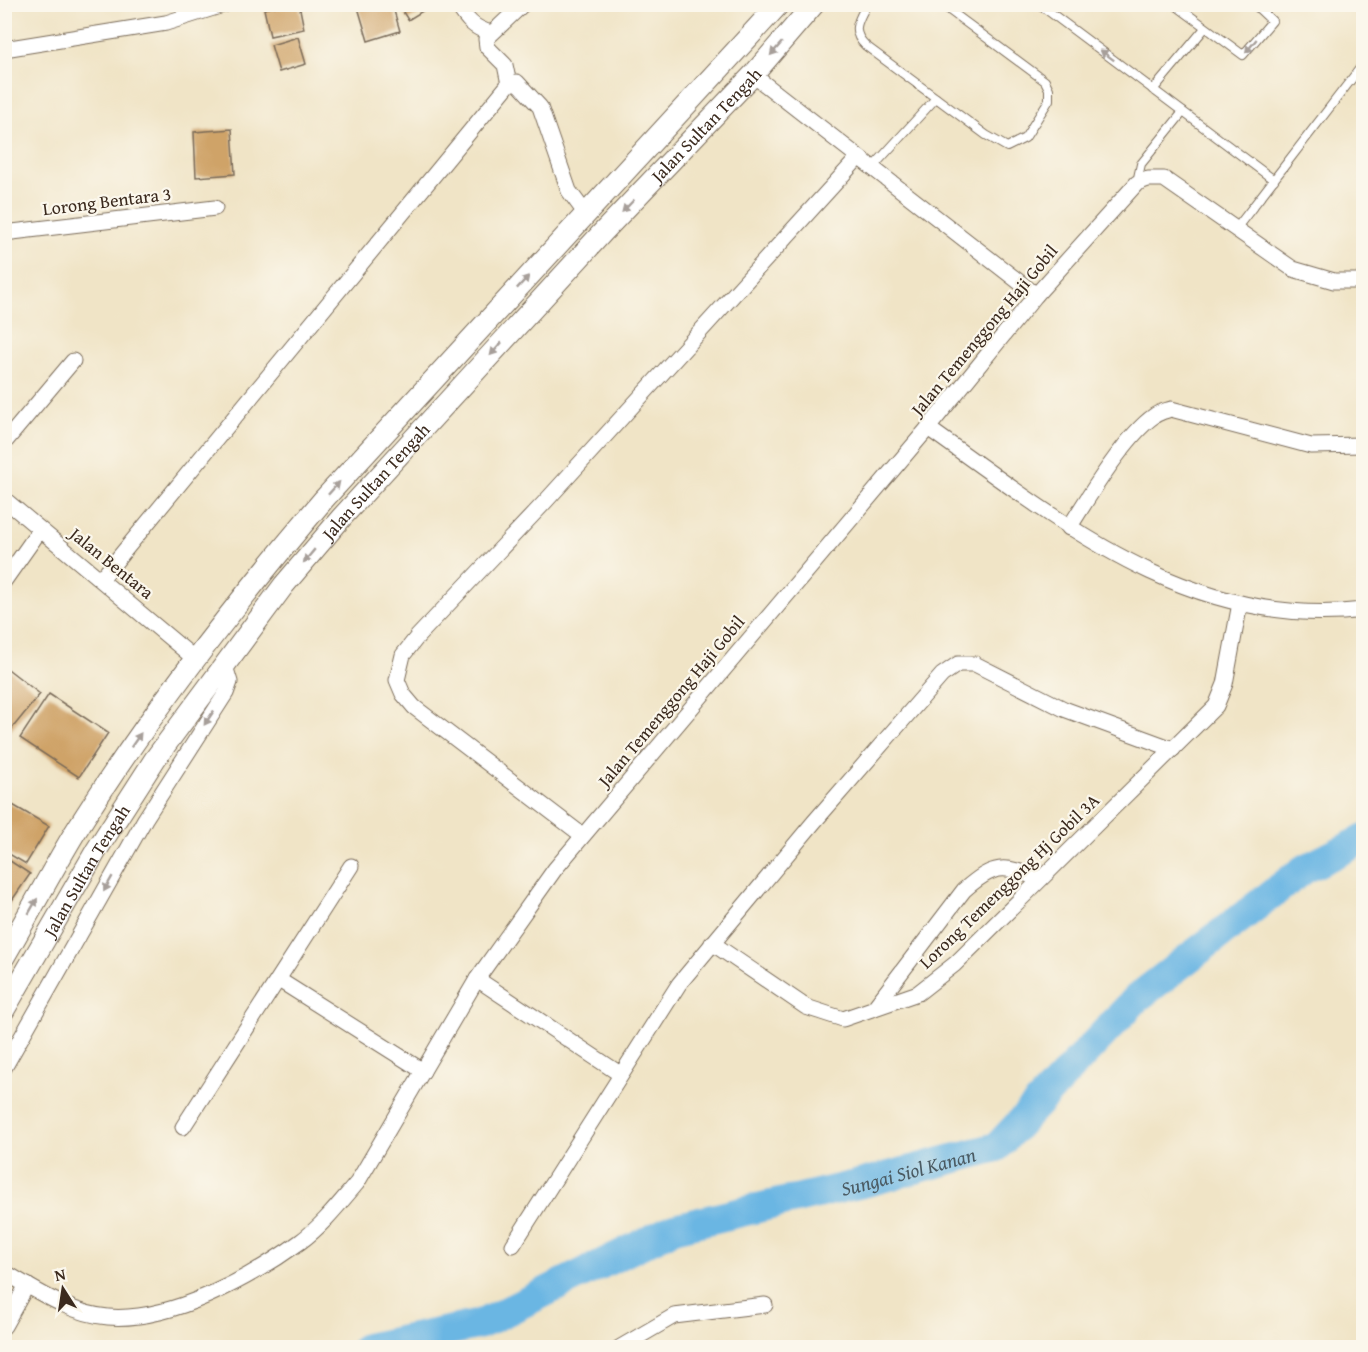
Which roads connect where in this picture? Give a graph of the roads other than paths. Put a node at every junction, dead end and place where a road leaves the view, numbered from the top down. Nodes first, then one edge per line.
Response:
1 (226, 4) edge
2 (457, 4) edge
3 (523, 4) edge
4 (779, 4) edge
5 (814, 4) edge
6 (867, 4) edge
7 (941, 4) edge
8 (1039, 4) edge
9 (1174, 4) edge
10 (1254, 4) edge
11 (1204, 28) junction
12 (491, 33) junction
13 (4, 49) edge
14 (1364, 63) edge
15 (753, 75) junction
16 (509, 84) junction
17 (1154, 90) junction
18 (936, 98) junction
19 (1183, 112) junction
20 (858, 158) junction
21 (871, 169) junction
22 (1274, 180) junction
23 (1137, 183) junction
24 (215, 208) dead end
25 (586, 214) junction
26 (1235, 230) junction
27 (4, 233) edge
28 (1364, 281) edge
29 (1036, 295) junction
30 (73, 361) dead end
31 (928, 428) junction
32 (4, 443) edge
33 (1364, 446) edge
34 (4, 499) edge
35 (1069, 528) junction
36 (40, 530) junction
37 (102, 578) junction
38 (4, 581) edge
39 (1240, 603) junction
40 (1364, 610) edge
41 (195, 659) junction
42 (225, 666) junction
43 (1173, 749) junction
44 (582, 836) junction
45 (351, 866) dead end
46 (1039, 879) junction
47 (712, 944) junction
48 (4, 957) edge
49 (477, 979) junction
50 (279, 980) junction
51 (874, 1008) junction
52 (4, 1010) edge
53 (4, 1068) edge
54 (423, 1071) junction
55 (620, 1074) junction
56 (183, 1127) dead end
57 (513, 1245) dead end
58 (4, 1272) edge
59 (27, 1285) junction
60 (765, 1305) dead end
61 (4, 1326) edge
62 (619, 1347) edge

1 - 13 street
2 - 12 street
3 - 12 street
4 - 25 main road, Jalan Sultan Tengah
5 -> 15 main road, Jalan Sultan Tengah
6 - 18 lane
7 - 18 lane
17 -> 8 lane
9 - 11 lane
10 -> 11 lane
11 - 17 lane
12 - 16 street
14 - 22 lane
15 - 20 street
15 -> 42 main road, Jalan Sultan Tengah
16 - 25 street
16 - 37 street
17 - 19 lane
18 - 21 lane
19 - 22 lane
19 - 23 lane
20 - 21 street
20 - 44 street
21 - 29 street
22 - 26 lane
23 - 26 street
23 - 29 street, Jalan Temenggong Haji Gobil
24 - 27 street, Lorong Bentara 3
41 -> 25 main road, Jalan Sultan Tengah
26 - 28 street
29 - 31 street, Jalan Temenggong Haji Gobil
30 - 32 street
31 - 35 street
31 - 44 street, Jalan Temenggong Haji Gobil
33 - 35 street
34 - 36 street, Jalan Bentara
35 - 39 street
36 - 37 street, Jalan Bentara
36 - 38 street
37 - 41 street, Jalan Bentara
39 - 40 street
39 - 43 street, Lorong Temenggong Hj Gobil 3A
48 -> 41 main road, Jalan Sultan Tengah
42 - 52 main road, Jalan Sultan Tengah
42 -> 53 street
43 - 46 street, Lorong Temenggong Hj Gobil 3A
43 - 47 street
44 - 49 street, Jalan Temenggong Haji Gobil
45 - 50 street
46 - 51 street, Lorong Temenggong Hj Gobil 3A
46 - 51 street
47 - 51 street, Lorong Temenggong Hj Gobil 3A
47 - 55 street
49 - 54 street, Jalan Temenggong Haji Gobil
49 - 55 street
50 - 54 street
50 - 56 street
54 - 59 street, Jalan Temenggong Haji Gobil
55 - 57 street
58 - 59 street, Jalan Temenggong Haji Gobil
59 - 61 street
60 - 62 street

